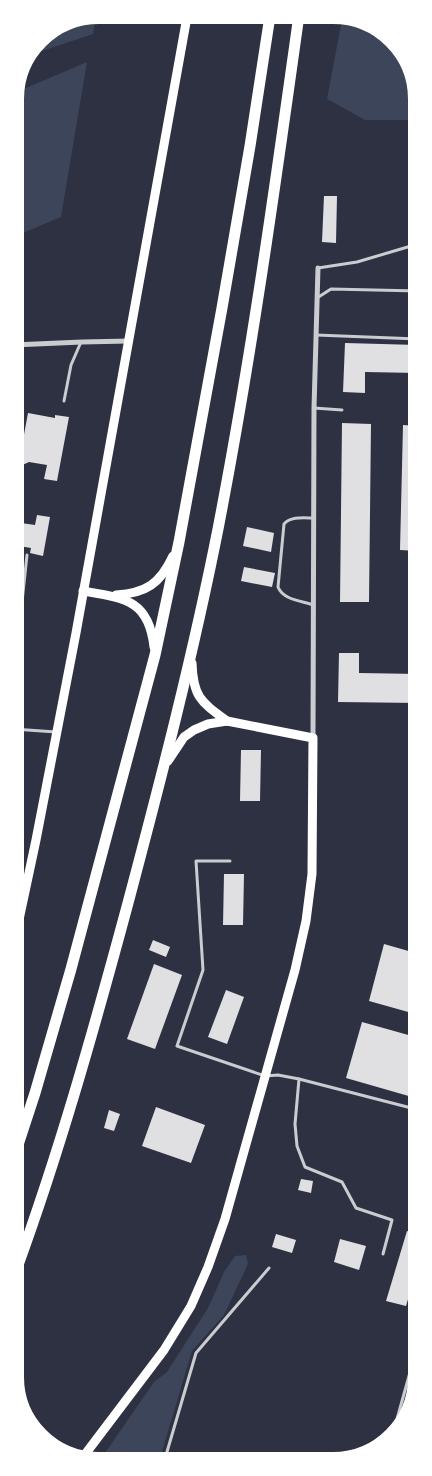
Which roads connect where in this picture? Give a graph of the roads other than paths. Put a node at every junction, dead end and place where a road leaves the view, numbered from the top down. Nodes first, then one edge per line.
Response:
1 (186, 21) edge
2 (269, 21) edge
3 (299, 21) edge
4 (411, 246) edge
5 (318, 268) joint
6 (411, 291) edge
7 (317, 298) junction
8 (316, 335) junction
9 (411, 339) edge
10 (129, 341) junction
11 (82, 342) junction
12 (21, 345) edge
13 (64, 401) dead end
14 (314, 408) junction
15 (342, 410) dead end
16 (314, 518) junction
17 (179, 542) junction
18 (27, 555) dead end
19 (83, 591) junction
20 (111, 596) junction
21 (314, 605) junction
22 (21, 612) edge
23 (191, 653) junction
24 (155, 655) junction
25 (227, 720) junction
26 (21, 730) edge
27 (57, 732) junction
28 (312, 738) junction
29 (164, 767) junction
30 (230, 861) dead end
31 (21, 910) edge
32 (265, 1076) junction
33 (299, 1079) junction
34 (411, 1108) edge
35 (21, 1136) edge
36 (383, 1254) dead end
37 (21, 1255) edge
38 (269, 1268) dead end
39 (411, 1369) edge
40 (397, 1421) edge
41 (86, 1453) edge
42 (166, 1455) edge

1 - 10 main road
2 - 17 highway
3 - 23 highway
4 - 5 lane
5 - 7 street
6 - 7 lane
7 - 8 street
8 - 9 lane
8 - 14 street
10 - 11 street
10 - 19 main road
11 - 12 street
11 - 13 lane
14 - 15 lane
14 - 16 street
16 - 21 street
16 - 21 lane
17 - 20 main road
17 - 24 highway
18 - 22 lane
19 - 20 main road
19 - 27 main road
20 - 24 main road
21 - 28 street
23 - 25 main road
23 - 29 highway
24 - 35 highway
25 - 28 main road
25 - 29 main road
26 - 27 lane
27 - 31 main road
28 - 32 main road
29 - 37 highway
30 - 32 lane
32 - 33 lane
32 - 41 main road
33 - 34 lane
33 - 36 lane
38 - 42 lane
39 - 40 lane

